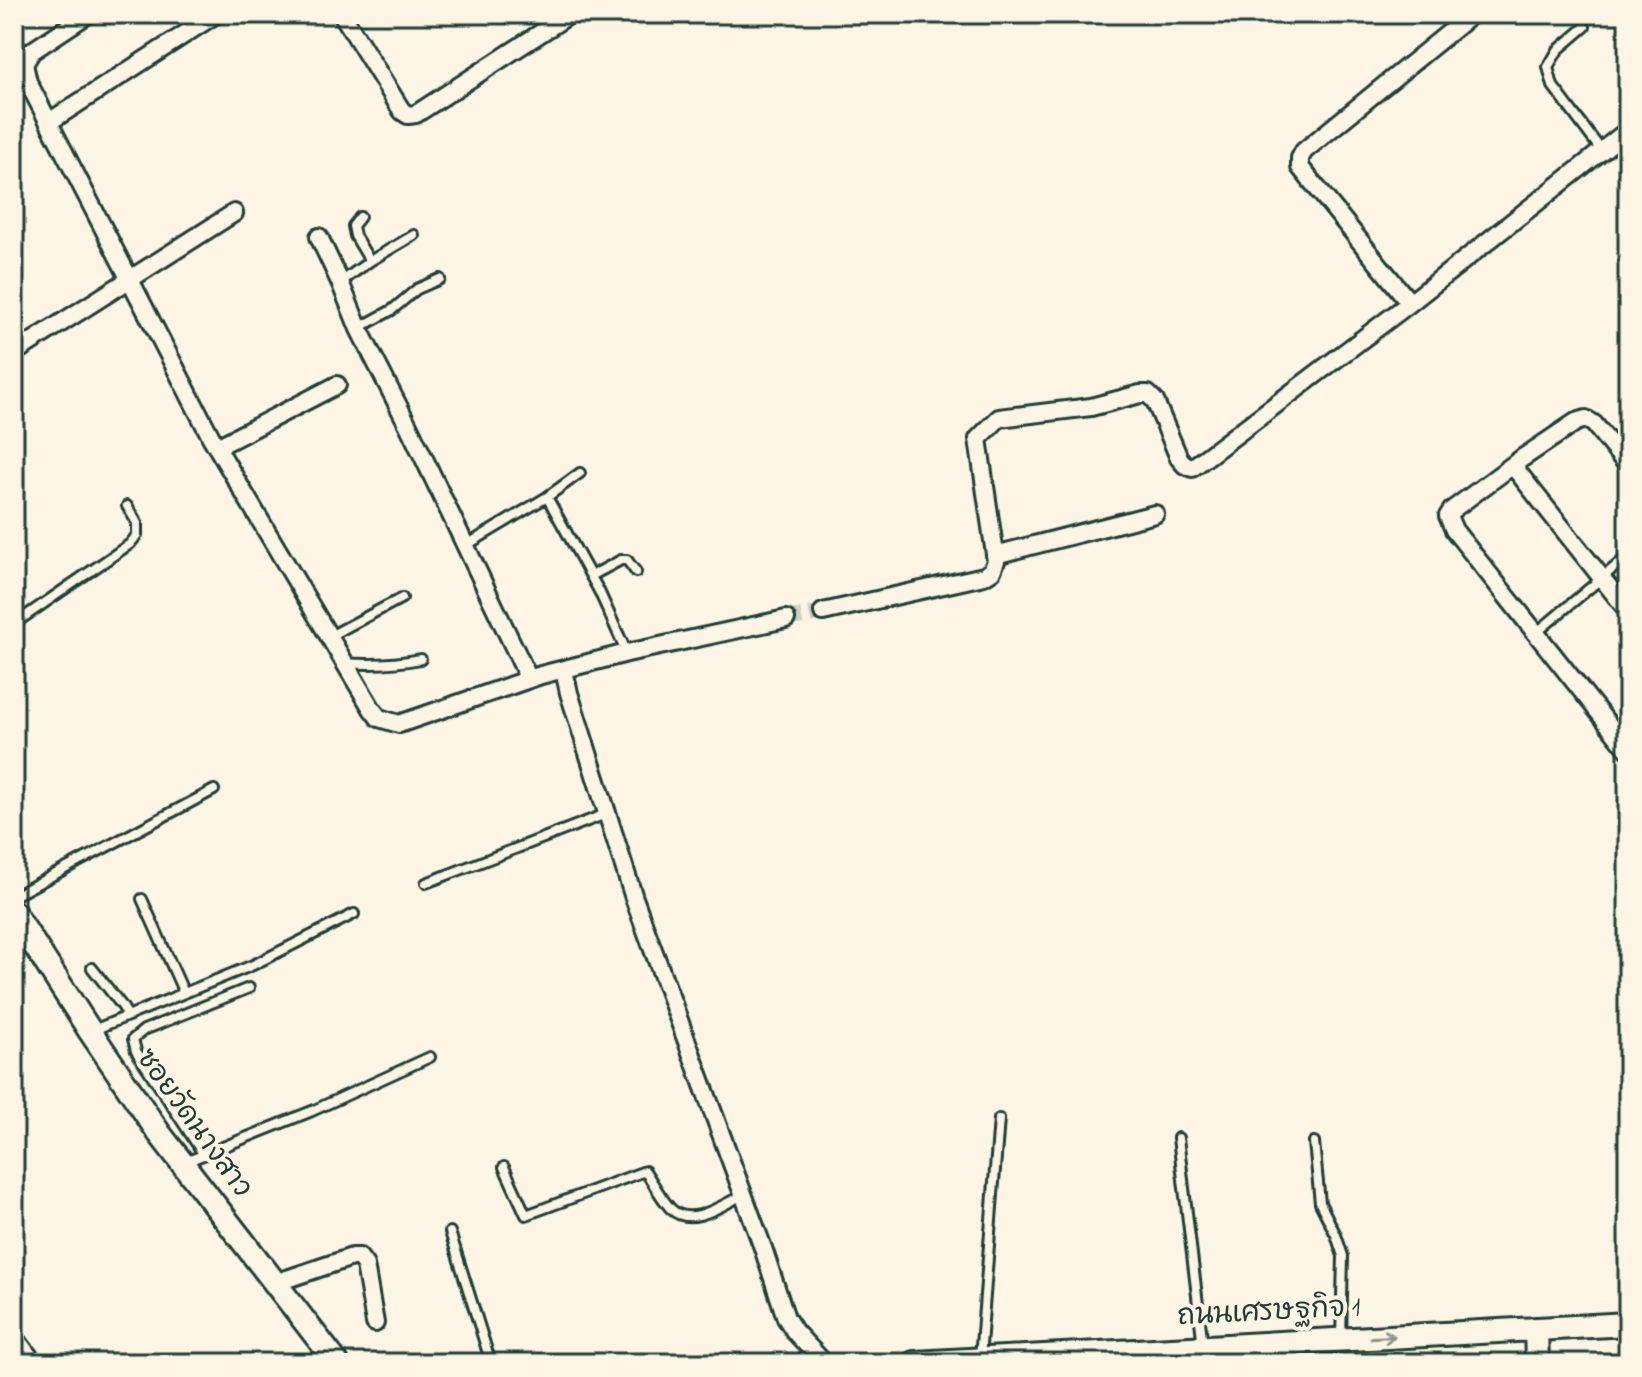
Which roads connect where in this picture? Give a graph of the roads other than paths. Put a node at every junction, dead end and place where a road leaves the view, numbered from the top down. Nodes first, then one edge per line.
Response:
1 (88, 14) edge
2 (216, 14) edge
3 (343, 14) edge
4 (570, 14) edge
5 (1472, 14) edge
6 (1585, 27) dead end
7 (49, 122) junction
8 (1628, 130) edge
9 (1602, 151) junction
10 (234, 213) dead end
11 (360, 217) dead end
12 (414, 235) dead end
13 (319, 237) dead end
14 (370, 261) junction
15 (130, 279) junction
16 (440, 279) dead end
17 (340, 282) junction
18 (1410, 303) junction
19 (359, 329) junction
20 (14, 353) edge
21 (337, 385) dead end
22 (217, 447) junction
23 (1513, 466) junction
24 (1628, 466) edge
25 (580, 473) dead end
26 (547, 497) junction
27 (127, 506) dead end
28 (1155, 514) dead end
29 (465, 546) junction
30 (995, 555) junction
31 (1628, 556) edge
32 (636, 572) dead end
33 (591, 576) junction
34 (1602, 578) junction
35 (402, 598) dead end
36 (1628, 611) edge
37 (823, 612) tunnel mouth
38 (786, 619) tunnel mouth
39 (14, 624) edge
40 (1536, 633) junction
41 (330, 636) junction
42 (627, 653) junction
43 (421, 659) dead end
44 (343, 663) junction
45 (564, 670) junction
46 (529, 679) junction
47 (1628, 749) edge
48 (214, 790) dead end
49 (607, 813) junction
50 (426, 883) dead end
51 (14, 896) edge
52 (142, 899) dead end
53 (14, 913) edge
54 (354, 914) dead end
55 (92, 968) dead end
56 (249, 988) dead end
57 (184, 993) junction
58 (128, 1016) junction
59 (90, 1031) junction
60 (430, 1057) dead end
61 (999, 1119) dead end
62 (1178, 1138) dead end
63 (1314, 1142) dead end
64 (204, 1155) junction
65 (182, 1164) junction
66 (504, 1167) dead end
67 (743, 1195) junction
68 (450, 1232) dead end
69 (275, 1283) junction
70 (375, 1323) dead end
71 (1628, 1324) edge
72 (1536, 1329) junction
73 (14, 1330) edge
74 (1341, 1340) junction
75 (1203, 1347) junction
76 (980, 1359) junction
77 (39, 1363) edge
78 (337, 1363) edge
79 (491, 1363) edge
80 (824, 1363) edge
81 (914, 1363) edge
82 (1537, 1363) edge

1 - 7 street
2 - 7 street
3 - 4 street
5 - 18 street
6 - 9 lane
7 - 15 street
8 - 9 street
9 - 18 street
10 - 15 street
11 - 14 lane
12 - 14 lane
13 - 17 street
14 - 17 lane
15 - 20 street
15 - 22 street
16 - 19 lane
17 - 19 street
18 - 30 street
19 - 29 street
21 - 22 street
22 - 41 street
23 - 24 street
23 - 34 street
23 - 40 street
25 - 26 lane
26 - 29 lane
26 - 33 lane
27 - 39 lane
28 - 30 street
29 - 46 street
30 - 37 street
31 - 34 lane
32 - 33 lane
33 - 42 lane
34 - 36 street
34 - 40 lane
35 - 41 lane
38 - 42 street
40 - 47 street
41 - 44 street
42 - 45 street
43 - 44 lane
44 - 46 street
45 - 46 street
45 - 49 street
48 - 51 lane
49 - 50 lane
49 - 67 street
52 - 57 lane
53 - 59 main road, ซอยวัดนางสาว
54 - 57 lane
55 - 58 lane
56 - 64 lane
57 - 58 lane
58 - 59 lane
59 - 65 main road, ซอยวัดนางสาว
60 - 64 lane
61 - 76 lane
62 - 75 lane
63 - 74 lane
64 - 65 lane
65 - 69 main road, ซอยวัดนางสาว
66 - 67 lane
67 - 80 street
68 - 79 lane
69 - 70 street
69 - 78 main road, ซอยวัดนางสาว
71 - 72 main road, ถนนเศรษฐกิจ 1
74 -> 72 main road, ถนนเศรษฐกิจ 1
72 - 82 main road
73 - 77 lane
74 - 75 main road, ถนนเศรษฐกิจ 1
75 - 76 main road, ถนนเศรษฐกิจ 1
76 - 81 main road, ถนนเศรษฐกิจ 1

